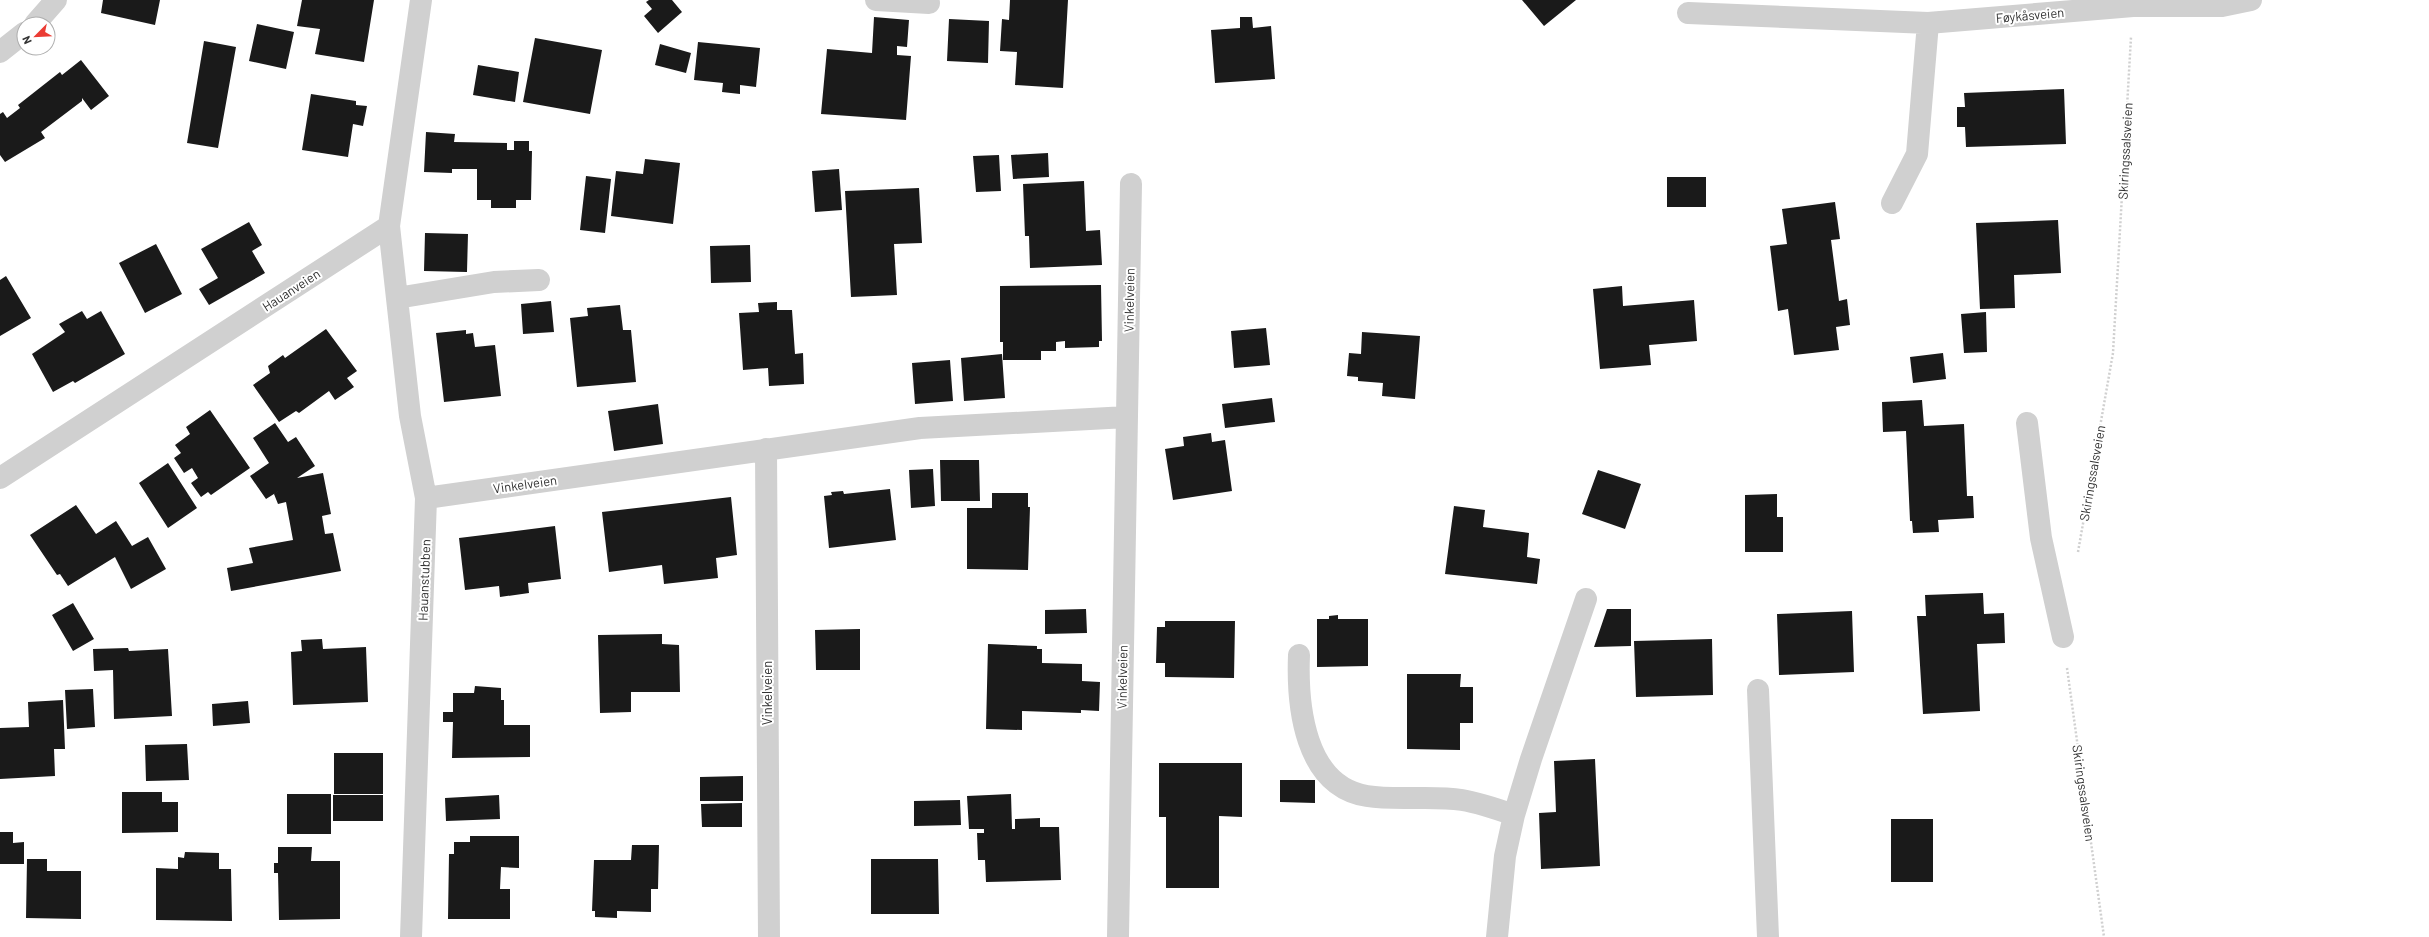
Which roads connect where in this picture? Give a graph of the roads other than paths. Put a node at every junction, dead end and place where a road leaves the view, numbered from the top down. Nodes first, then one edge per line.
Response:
1 (56, 0) edge
2 (421, 0) edge
3 (876, 0) edge
4 (2251, 0) edge
5 (929, 3) dead end
6 (1688, 13) dead end
7 (42, 16) edge
8 (1928, 23) junction
9 (16, 40) edge
10 (0, 52) edge
11 (1131, 184) dead end
12 (1892, 203) dead end
13 (389, 226) junction
14 (538, 280) dead end
15 (397, 298) junction
16 (1127, 417) junction
17 (2027, 423) dead end
18 (766, 449) junction
19 (0, 478) edge
20 (426, 498) junction
21 (1586, 599) dead end
22 (2063, 637) road end
23 (1299, 655) dead end
24 (1758, 690) dead end
25 (1514, 816) junction
26 (411, 937) edge
27 (769, 937) edge
28 (1118, 937) edge
29 (1497, 937) edge
30 (1768, 937) edge

1 - 7 street
2 - 13 street
3 - 5 street
4 - 8 street, Føykåsveien
6 - 8 street, Føykåsveien
8 - 12 street
9 - 10 street
11 - 16 street, Vinkelveien
13 - 15 street, Hauanstubben
13 - 19 street, Hauanveien
14 - 15 street
15 - 20 street, Hauanstubben
16 - 18 street, Vinkelveien
16 - 28 street, Vinkelveien
17 - 22 street
18 - 20 street, Vinkelveien
18 - 27 street, Vinkelveien
20 - 26 street, Hauanstubben
21 - 25 street
23 - 25 street
24 - 30 street
25 - 29 street

